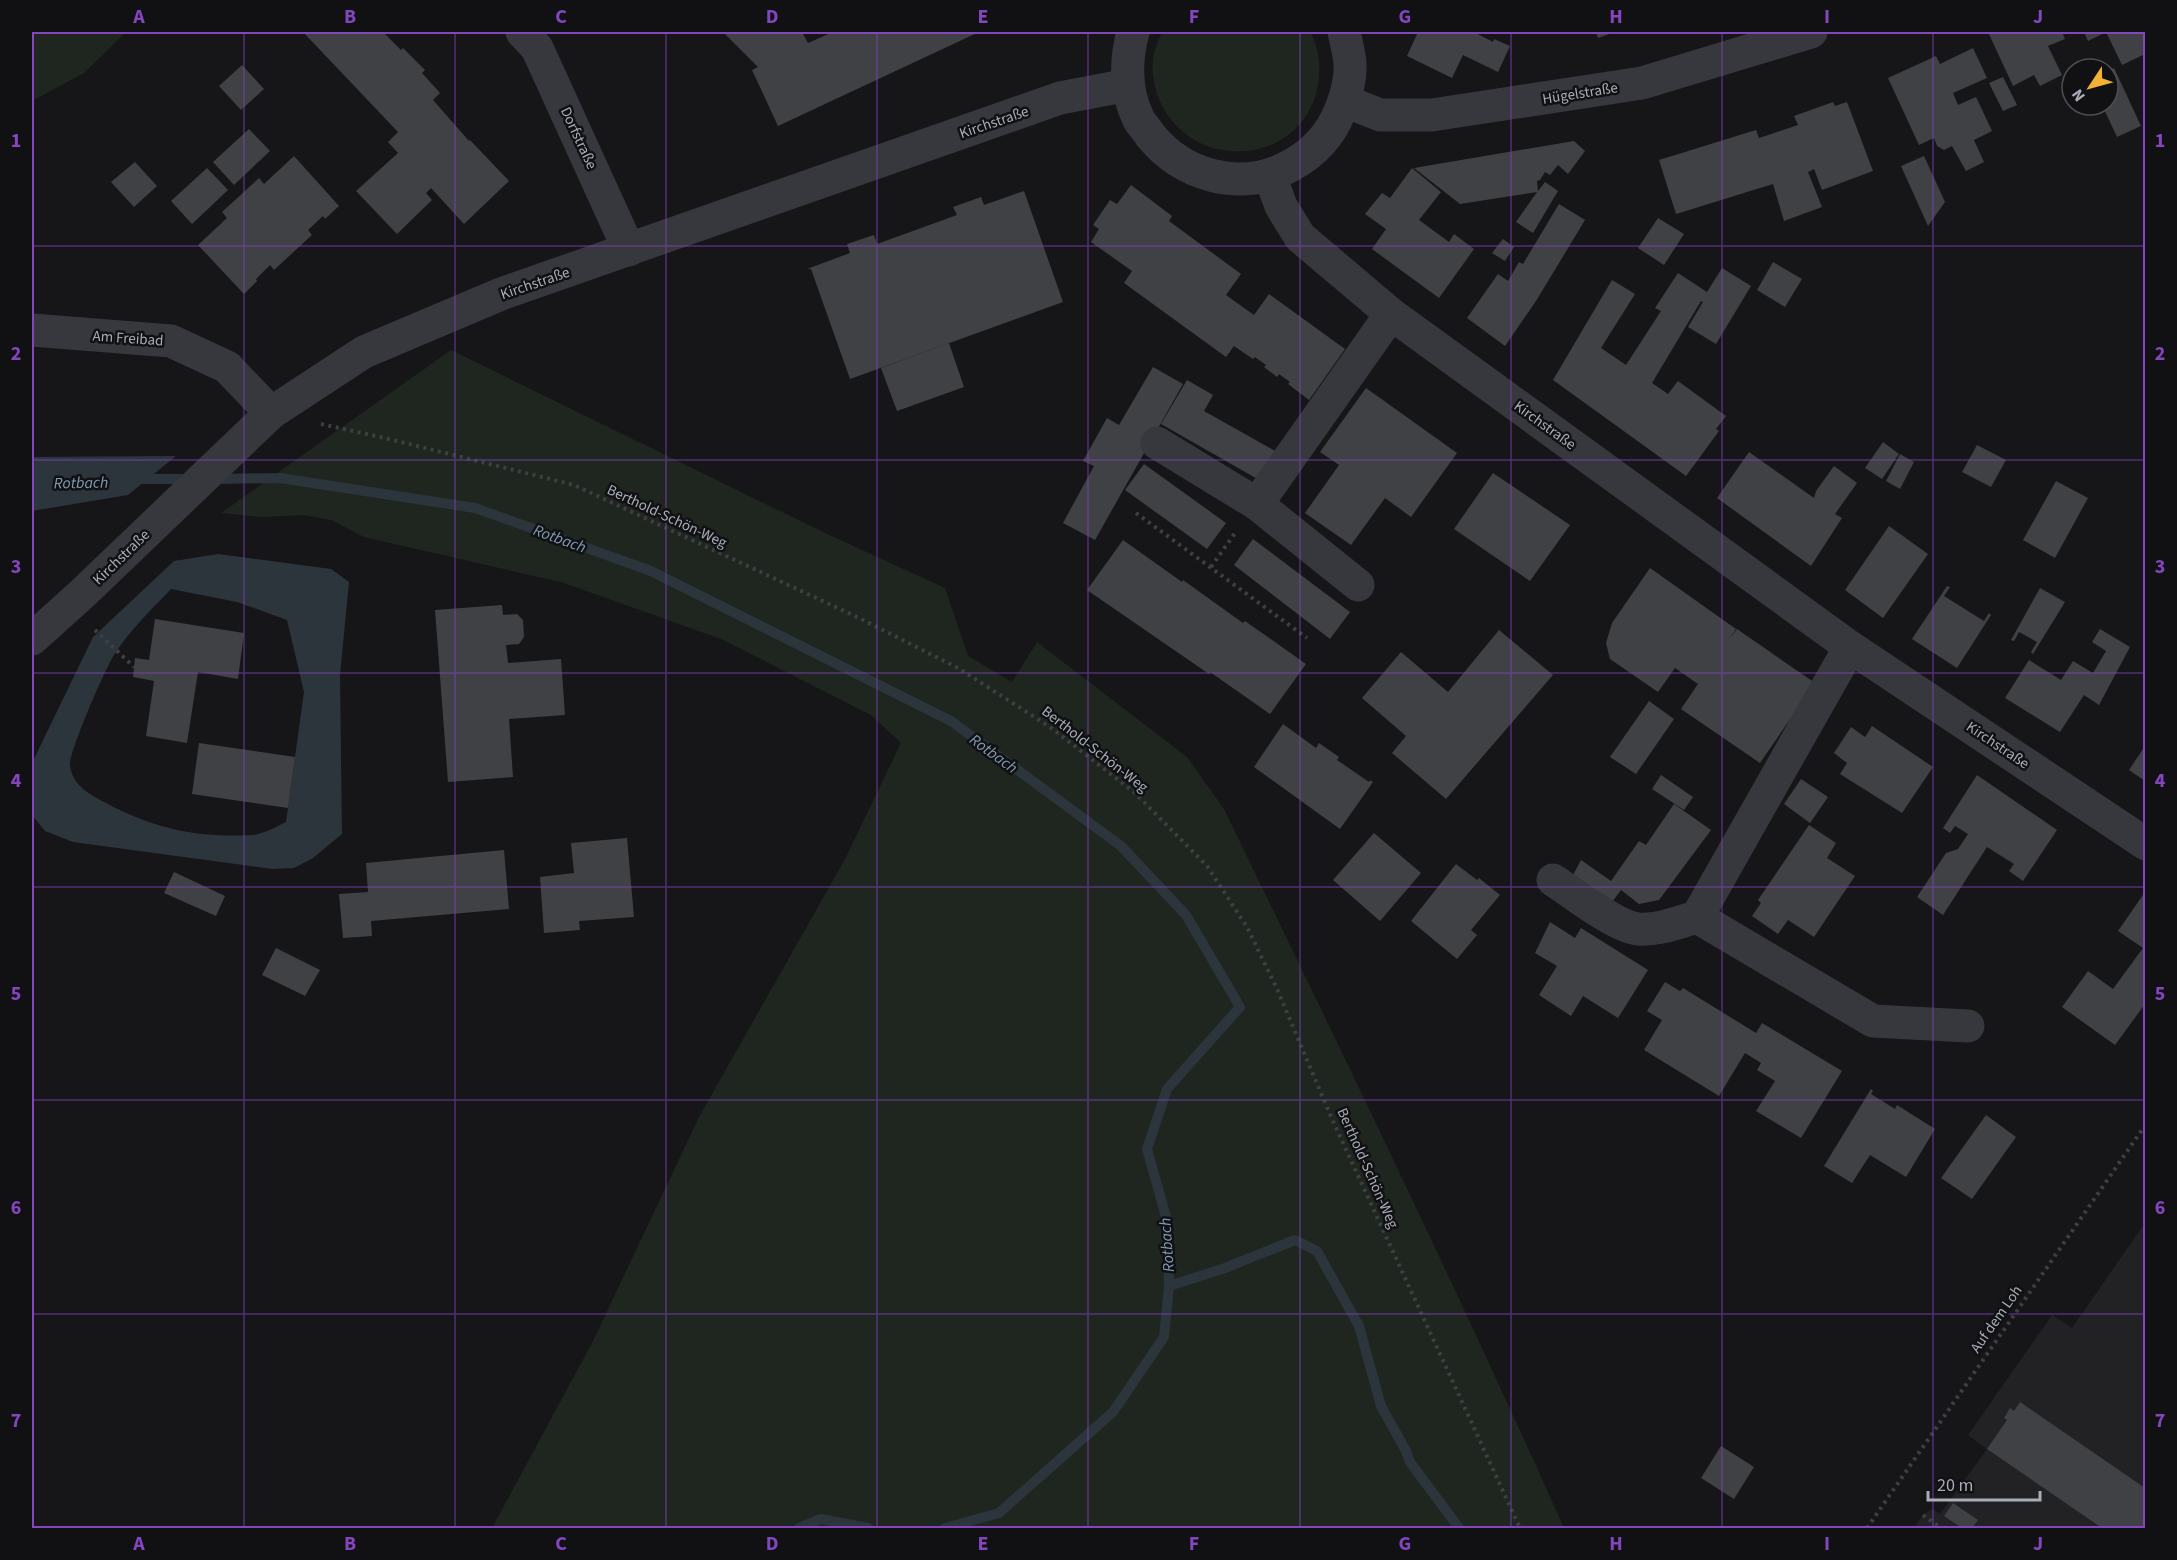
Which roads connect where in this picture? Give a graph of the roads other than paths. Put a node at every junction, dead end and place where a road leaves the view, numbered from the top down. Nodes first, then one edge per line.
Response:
1 (522, 32) edge
2 (1133, 32) edge
3 (1344, 32) edge
4 (1811, 32) edge
5 (1128, 85) junction
6 (1345, 101) junction
7 (1270, 176) junction
8 (629, 250) junction
9 (1392, 314) junction
10 (32, 330) edge
11 (271, 413) junction
12 (1157, 443) dead end
13 (1257, 504) junction
14 (1358, 585) dead end
15 (32, 639) edge
16 (1850, 647) junction
17 (2145, 844) edge
18 (1553, 880) dead end
19 (1697, 917) junction
20 (1968, 1026) dead end

1 - 8 street, Dorfstraße
2 - 5 street
3 - 6 street
4 - 6 street, Hügelstraße
5 - 7 street
5 - 8 street, Kirchstraße
6 - 7 street
7 - 9 street, Kirchstraße
8 - 11 street, Kirchstraße
9 - 13 street
9 - 16 street, Kirchstraße
10 - 11 street, Am Freibad
11 - 15 street, Kirchstraße
12 - 13 street
13 - 14 street
16 - 17 street, Kirchstraße
16 - 19 street
18 - 19 street
19 - 20 street

